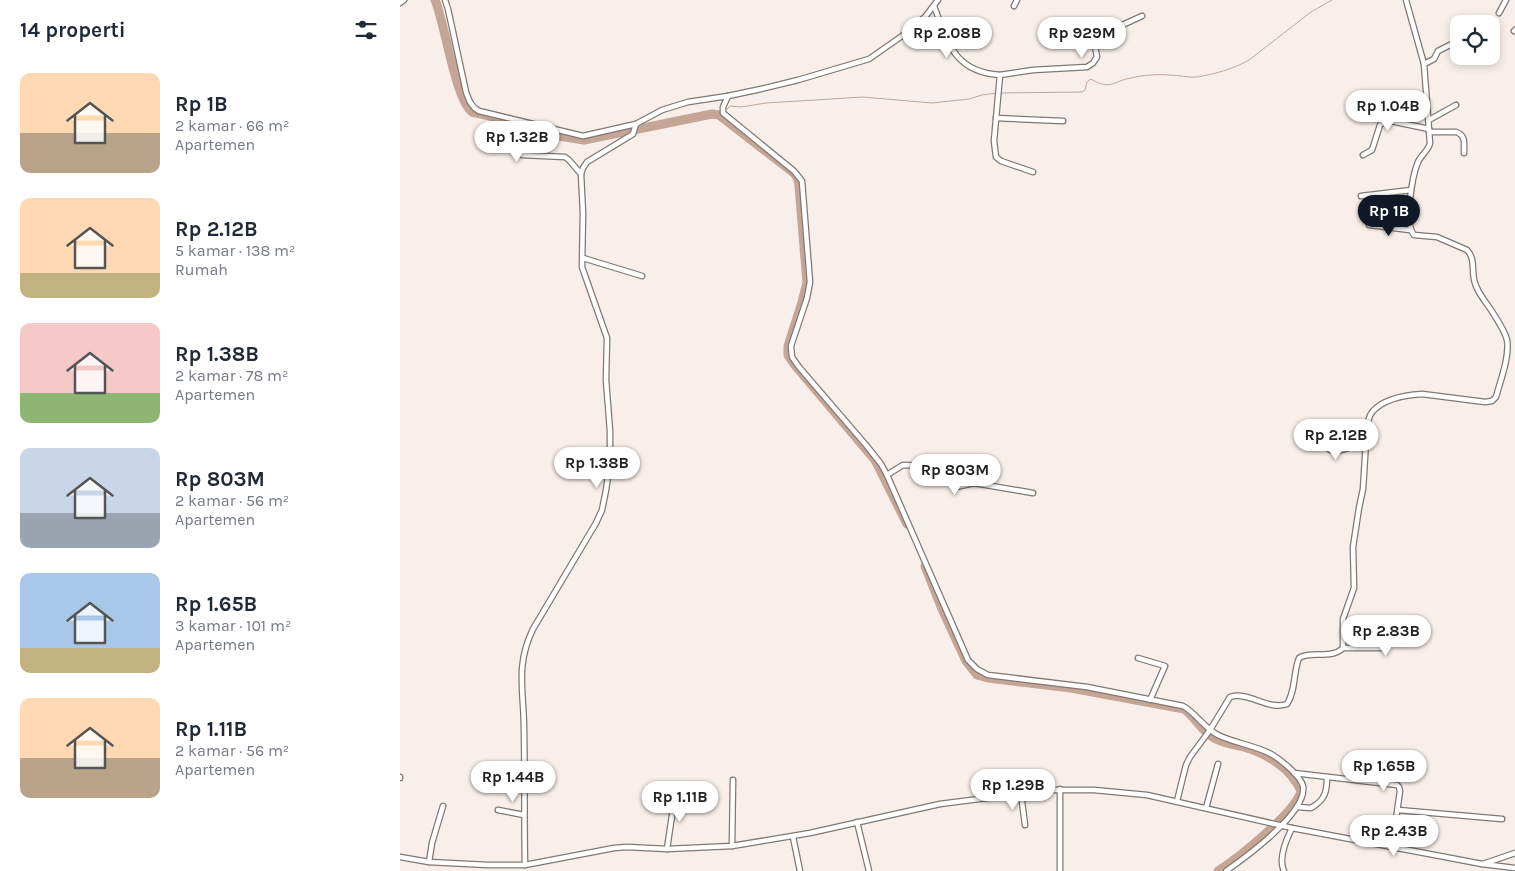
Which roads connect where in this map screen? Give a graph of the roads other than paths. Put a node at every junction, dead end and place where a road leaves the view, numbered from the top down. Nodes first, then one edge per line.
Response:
1 (404, 0) edge
2 (445, 0) edge
3 (938, 0) edge
4 (1017, 0) edge
5 (1406, 0) edge
6 (1506, 0) edge
7 (400, 2) edge
8 (934, 6) junction
9 (1014, 6) dead end
10 (1499, 13) dead end
11 (1142, 16) dead end
12 (1450, 45) edge
13 (1424, 64) junction
14 (1000, 74) junction
15 (728, 96) junction
16 (1456, 105) dead end
17 (996, 118) junction
18 (1429, 120) junction
19 (1063, 121) dead end
20 (636, 127) junction
21 (1429, 131) junction
22 (551, 132) junction
23 (1464, 153) dead end
24 (1363, 155) dead end
25 (1033, 172) dead end
26 (581, 174) junction
27 (1411, 190) junction
28 (1361, 196) dead end
29 (1369, 226) dead end
30 (1410, 230) junction
31 (582, 258) junction
32 (642, 276) dead end
33 (1311, 436) dead end
34 (1366, 442) junction
35 (887, 475) junction
36 (1033, 492) dead end
37 (1424, 634) dead end
38 (1342, 648) junction
39 (1138, 658) dead end
40 (1150, 700) junction
41 (1207, 733) junction
42 (1218, 764) dead end
43 (1294, 773) junction
44 (1327, 777) junction
45 (733, 780) dead end
46 (1060, 789) junction
47 (1021, 794) junction
48 (675, 795) dead end
49 (1177, 801) junction
50 (443, 806) dead end
51 (1298, 806) junction
52 (1206, 808) junction
53 (498, 810) dead end
54 (1398, 810) junction
55 (524, 815) junction
56 (1502, 819) dead end
57 (857, 822) junction
58 (1025, 825) dead end
59 (1279, 825) junction
60 (1292, 828) junction
61 (793, 837) junction
62 (732, 846) junction
63 (1392, 847) junction
64 (667, 849) junction
65 (1515, 853) edge
66 (400, 857) edge
67 (429, 862) junction
68 (1482, 864) junction
69 (488, 865) junction
70 (525, 865) junction
71 (1515, 868) edge
72 (488, 871) edge
73 (800, 871) edge
74 (869, 871) edge
75 (1060, 871) edge
76 (1226, 871) edge
77 (1284, 871) edge

1 - 7 street
2 - 22 street
3 - 8 street
4 - 9 street
5 - 13 street
6 - 10 street
8 - 14 street
8 - 15 street
11 - 14 street
12 - 13 street
13 - 18 street
14 - 17 street
15 - 20 street
15 - 35 street
16 - 18 street
17 - 19 street
17 - 25 street
18 - 21 street
20 - 22 street
20 - 26 street
21 - 23 street
21 - 24 street
21 - 27 street
22 - 26 street
26 - 31 street
27 - 28 street
27 - 30 street
29 - 30 street
30 - 34 street
31 - 32 street
31 - 55 street
33 - 34 street
34 - 38 street
35 - 36 street
35 - 40 street
37 - 38 street
38 - 41 street
39 - 40 street
40 - 41 street
41 - 43 street
41 - 49 street
42 - 52 street
43 - 44 street
43 - 51 street
44 - 51 street
44 - 54 street
45 - 62 street
46 - 47 street
46 - 49 street
46 - 75 street
47 - 57 street
47 - 58 street
48 - 64 street
49 - 52 street
50 - 67 street
51 - 59 street
52 - 59 street
53 - 55 street
54 - 56 street
54 - 63 street
55 - 70 street
57 - 61 street
57 - 74 street
59 - 60 street
59 - 76 street
60 - 63 street
60 - 77 street
61 - 62 street
61 - 73 street
62 - 64 street
63 - 68 street
64 - 70 street
65 - 68 street
66 - 67 street
67 - 69 street
68 - 71 street
69 - 70 street
69 - 72 street

